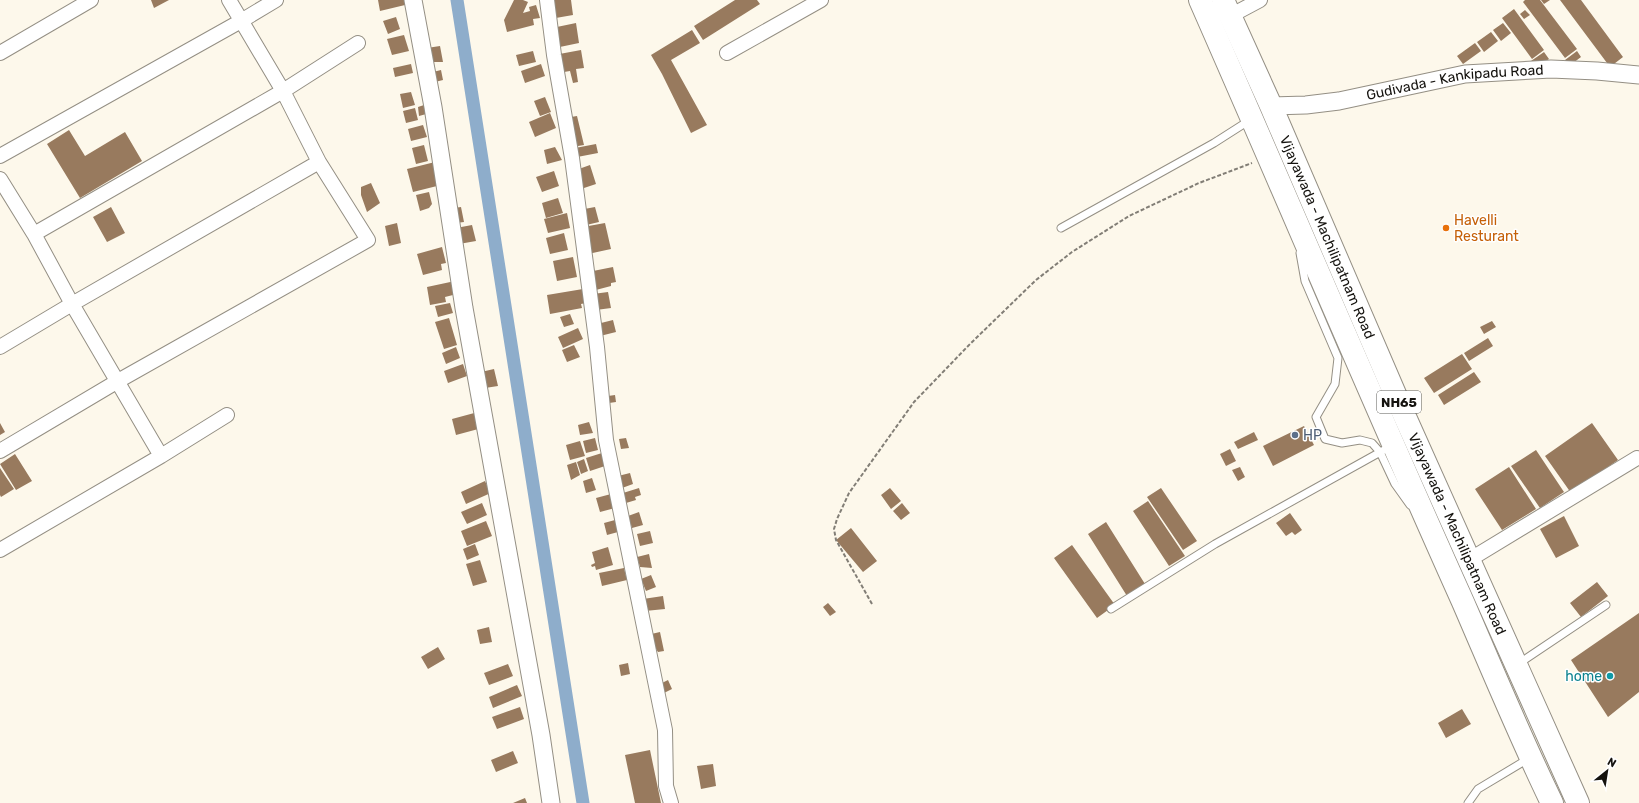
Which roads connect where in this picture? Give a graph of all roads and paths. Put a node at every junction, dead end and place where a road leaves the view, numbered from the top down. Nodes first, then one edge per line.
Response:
1 (91, 0) edge
2 (229, 0) edge
3 (276, 0) edge
4 (414, 0) edge
5 (547, 0) edge
6 (820, 0) edge
7 (1200, 0) edge
8 (1260, 0) edge
9 (1227, 8) edge
10 (241, 21) junction
11 (358, 43) dead end
12 (0, 53) edge
13 (727, 53) dead end
14 (1639, 75) edge
15 (283, 91) junction
16 (1271, 106) junction
17 (1252, 119) junction
18 (0, 156) edge
19 (1268, 157) junction
20 (319, 162) junction
21 (0, 179) edge
22 (1295, 219) junction
23 (1061, 228) dead end
24 (34, 234) junction
25 (72, 304) junction
26 (0, 347) edge
27 (118, 381) junction
28 (227, 416) dead end
29 (1386, 448) junction
30 (0, 451) edge
31 (161, 456) junction
32 (1637, 458) dead end
33 (0, 550) edge
34 (1469, 560) junction
35 (872, 604) dead end
36 (1606, 605) dead end
37 (1111, 609) dead end
38 (1517, 665) junction
39 (1530, 758) junction
40 (551, 803) edge
41 (671, 803) edge
42 (1468, 803) edge
43 (1552, 803) edge
44 (1578, 803) edge

1 - 12 street
2 - 10 street
3 - 10 street
4 - 40 street
5 - 41 street
6 - 13 street
7 - 17 highway, Vijayawada - Machilipatnam Road / NH65
8 - 9 street
9 - 16 highway, Vijayawada - Machilipatnam Road / NH65
10 - 15 street
10 - 18 street
11 - 15 street
14 - 16 street, Gudivada - Kankipadu Road
15 - 20 street
15 - 24 street
16 - 34 highway, Vijayawada - Machilipatnam Road / NH65
17 - 19 highway, Vijayawada - Machilipatnam Road / NH65
17 - 23 lane
19 - 22 highway, Vijayawada - Machilipatnam Road / NH65
19 - 35 path
20 - 25 street
20 - 27 street
21 - 24 street
22 - 29 highway, Vijayawada - Machilipatnam Road / NH65
22 - 29 lane
24 - 25 street
25 - 26 street
25 - 27 street
27 - 30 street
27 - 31 street
28 - 31 street
29 - 37 lane
29 - 39 highway, Vijayawada - Machilipatnam Road / NH65
31 - 33 street
32 - 34 street
34 - 38 highway, Vijayawada - Machilipatnam Road / NH65
36 - 38 lane
38 - 44 highway, Vijayawada - Machilipatnam Road / NH65
39 - 42 lane
39 - 43 highway, Vijayawada - Machilipatnam Road / NH65

